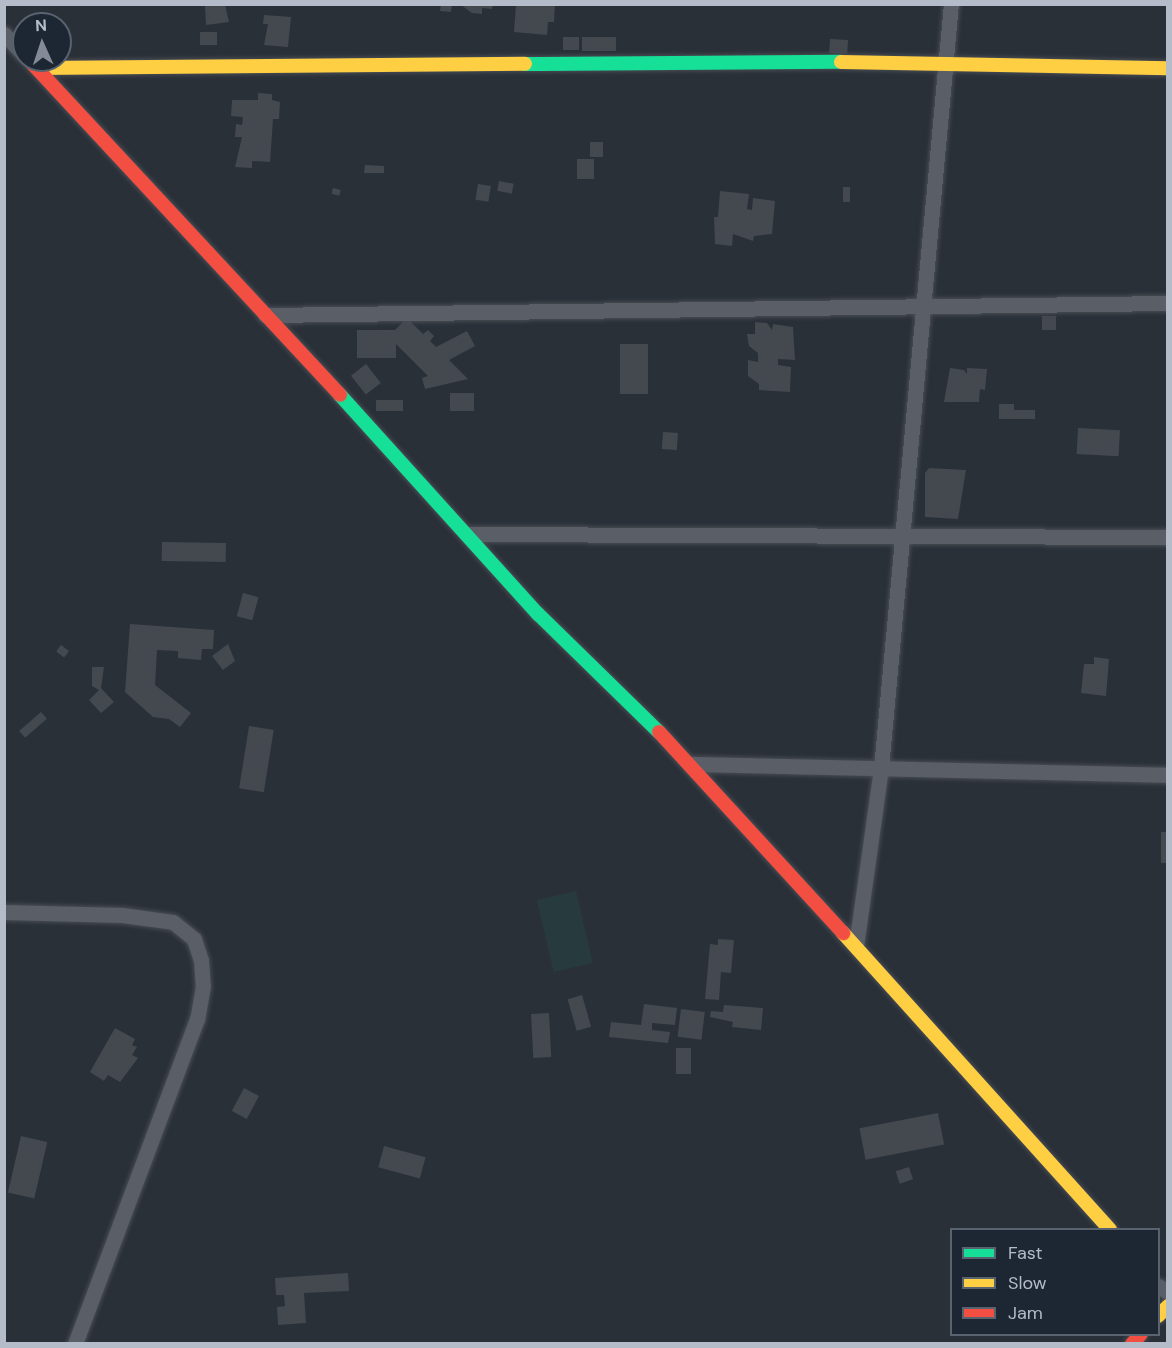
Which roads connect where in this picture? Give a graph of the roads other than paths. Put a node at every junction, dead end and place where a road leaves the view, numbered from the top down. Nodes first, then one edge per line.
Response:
1 (951, 4) edge
2 (946, 61) junction
3 (72, 64) edge
4 (1167, 68) edge
5 (40, 72) edge
6 (1167, 303) edge
7 (923, 304) junction
8 (265, 315) junction
9 (470, 534) junction
10 (905, 535) junction
11 (1167, 537) edge
12 (692, 764) junction
13 (881, 768) junction
14 (1167, 776) edge
15 (4, 912) edge
16 (856, 946) junction
17 (1108, 1228) edge
18 (75, 1344) edge

1 - 2 street
2 - 3 street
2 - 4 street
2 - 7 street
5 - 8 street
6 - 7 street
7 - 8 street
7 - 10 street
8 - 9 street
9 - 10 street
9 - 12 street
10 - 11 street
10 - 13 street
12 - 13 street
12 - 16 street
13 - 14 street
13 - 16 street
15 - 18 street
16 - 17 street

